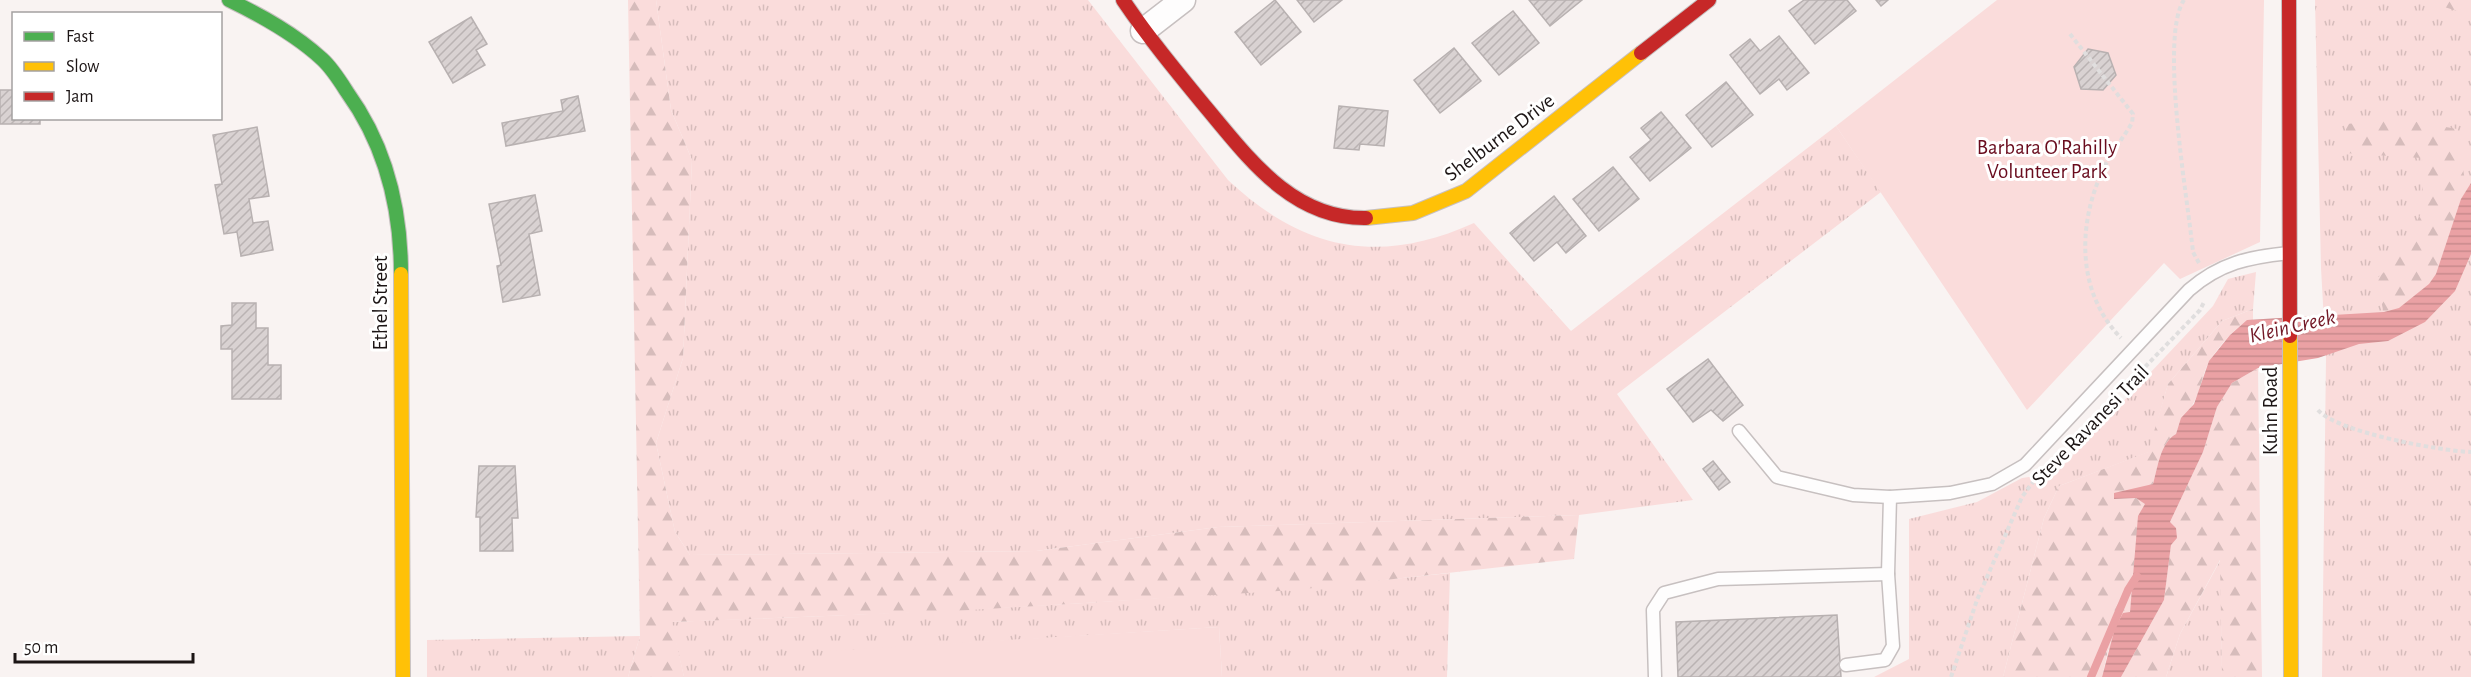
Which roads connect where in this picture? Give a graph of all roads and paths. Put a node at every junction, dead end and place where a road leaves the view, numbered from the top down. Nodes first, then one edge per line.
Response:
1 (229, 0) edge
2 (1123, 0) edge
3 (1183, 0) edge
4 (1709, 0) edge
5 (2184, 0) edge
6 (2289, 0) edge
7 (1143, 31) junction
8 (2070, 34) dead end
9 (2290, 253) junction
10 (2199, 264) dead end
11 (2208, 294) dead end
12 (2133, 349) junction
13 (2143, 369) dead end
14 (2314, 405) dead end
15 (1739, 431) dead end
16 (2471, 452) edge
17 (2037, 478) dead end
18 (1890, 497) junction
19 (1888, 574) junction
20 (1846, 665) dead end
21 (403, 677) edge
22 (1655, 677) edge
23 (1951, 677) edge
24 (2291, 677) edge

1 - 21 street, Ethel Street
2 - 7 street, Shelburne Drive
3 - 7 street
4 - 7 street, Shelburne Drive
5 - 10 path
6 - 9 street, Kuhn Road
8 - 12 path
9 - 12 lane
9 - 24 street, Kuhn Road
11 - 13 path, Steve Ravanesi Trail
12 - 18 lane
14 - 16 path
15 - 18 lane
17 - 23 path, Steve Ravanesi Trail
18 - 19 lane
19 - 20 lane
19 - 22 lane

